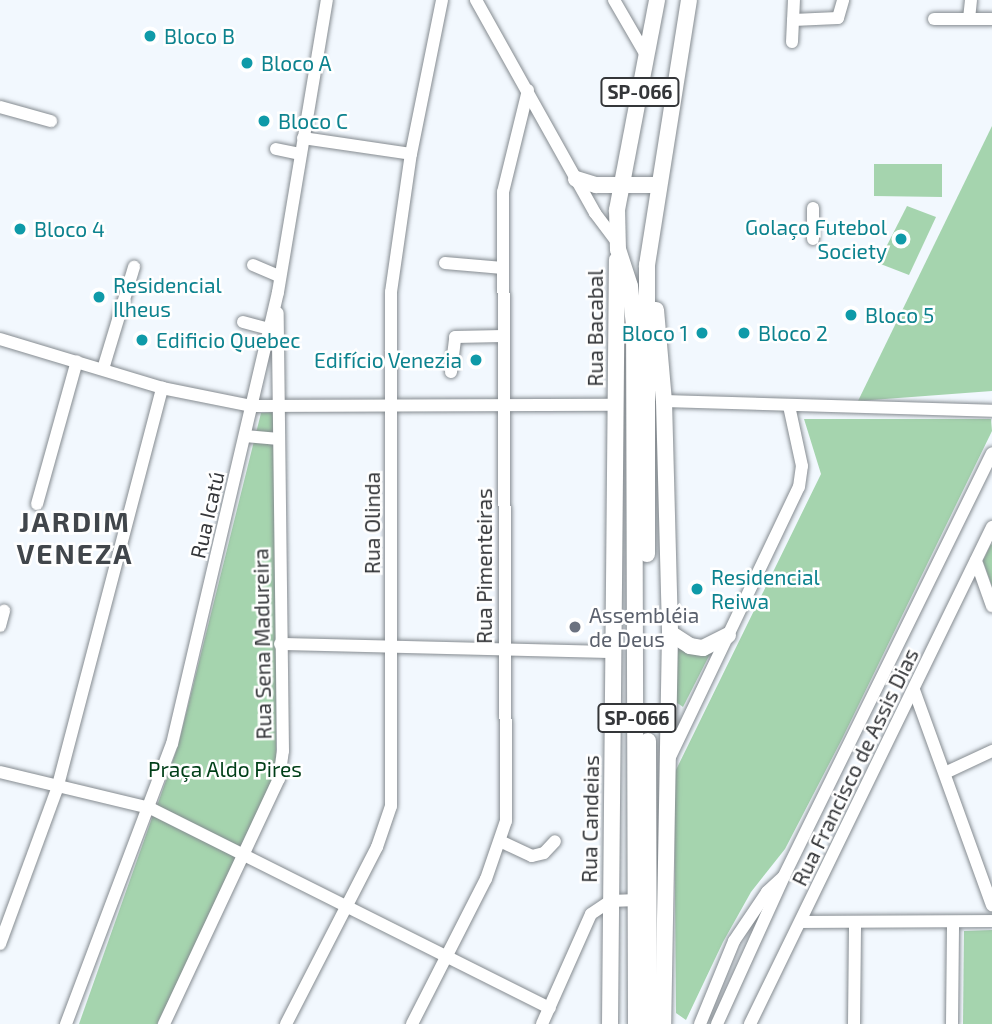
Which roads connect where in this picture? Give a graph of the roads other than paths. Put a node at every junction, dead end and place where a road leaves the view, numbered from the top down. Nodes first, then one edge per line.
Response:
1 (327, 0) edge
2 (442, 0) edge
3 (476, 0) edge
4 (614, 0) edge
5 (649, 0) edge
6 (657, 0) edge
7 (689, 0) edge
8 (794, 0) edge
9 (843, 0) edge
10 (971, 0) edge
11 (654, 17) junction
12 (934, 19) dead end
13 (970, 19) junction
14 (992, 19) edge
15 (793, 20) junction
16 (792, 41) dead end
17 (647, 57) junction
18 (528, 90) junction
19 (0, 107) edge
20 (51, 121) dead end
21 (303, 138) junction
22 (276, 149) dead end
23 (299, 154) junction
24 (411, 154) junction
25 (576, 179) junction
26 (657, 184) junction
27 (620, 185) junction
28 (813, 208) dead end
29 (813, 239) dead end
30 (617, 246) junction
31 (445, 263) dead end
32 (253, 265) dead end
33 (647, 265) junction
34 (134, 267) dead end
35 (503, 268) junction
36 (279, 276) junction
37 (278, 292) junction
38 (243, 322) dead end
39 (270, 329) junction
40 (503, 336) junction
41 (0, 339) edge
42 (77, 361) junction
43 (103, 369) junction
44 (451, 372) dead end
45 (162, 388) junction
46 (664, 401) junction
47 (390, 404) junction
48 (279, 405) junction
49 (616, 405) junction
50 (252, 406) junction
51 (504, 406) junction
52 (789, 406) junction
53 (992, 411) edge
54 (245, 436) junction
55 (279, 439) junction
56 (992, 453) edge
57 (37, 504) dead end
58 (992, 530) edge
59 (976, 561) junction
60 (992, 606) edge
61 (4, 611) dead end
62 (0, 625) edge
63 (670, 633) junction
64 (728, 635) junction
65 (280, 644) junction
66 (392, 650) junction
67 (504, 652) junction
68 (613, 652) junction
69 (914, 690) junction
70 (992, 751) edge
71 (670, 757) junction
72 (0, 772) edge
73 (947, 772) junction
74 (57, 789) junction
75 (150, 808) junction
76 (555, 841) dead end
77 (502, 842) junction
78 (244, 856) junction
79 (784, 876) junction
80 (610, 901) junction
81 (650, 901) junction
82 (992, 905) edge
83 (343, 908) junction
84 (992, 921) edge
85 (801, 922) junction
86 (953, 923) junction
87 (855, 924) junction
88 (0, 944) edge
89 (446, 955) junction
90 (550, 1009) junction
91 (757, 1018) edge
92 (66, 1024) edge
93 (164, 1024) edge
94 (286, 1024) edge
95 (412, 1024) edge
96 (542, 1024) edge
97 (610, 1024) edge
98 (636, 1024) edge
99 (649, 1024) edge
100 (663, 1024) edge
101 (700, 1024) edge
102 (717, 1024) edge
103 (750, 1024) edge
104 (854, 1024) edge
105 (952, 1024) edge

1 - 21 street, Rua Icatú
2 - 24 street, Rua Olinda
3 - 18 street
4 - 17 street
5 - 11 street
6 - 11 main road, SP-066
7 - 26 main road, SP-066
8 - 15 street
9 - 15 street
10 - 13 street
11 - 17 main road, SP-066
12 - 13 street
13 - 14 street
15 - 16 street
17 - 27 main road, SP-066
18 - 25 street
18 - 35 street, Rua Pimenteiras
19 - 20 street
21 - 23 street, Rua Icatú
21 - 24 street
22 - 23 street
23 - 36 street, Rua Icatú
24 - 47 street, Rua Olinda
25 - 27 main road
25 - 30 street
26 - 27 main road
26 - 33 main road, SP-066
27 - 30 main road, SP-066
28 - 29 street
30 - 49 main road, Rua Bacabal
30 - 81 main road, SP-066
31 - 35 street
32 - 36 street
33 - 46 main road
33 - 81 main road, SP-066
34 - 43 street
35 - 40 street, Rua Pimenteiras
36 - 37 street, Rua Icatú
37 - 39 street, Rua Icatú
37 - 48 street, Rua Sena Madureira
38 - 39 street
39 - 50 street, Rua Icatú
40 - 44 street
40 - 51 street, Rua Pimenteiras
41 - 42 street
42 - 43 street
42 - 57 street
43 - 45 street
45 - 50 street
45 - 74 street
46 - 52 street
46 - 63 main road
47 - 48 street
47 - 51 street
47 - 66 street, Rua Olinda
48 - 50 street
48 - 55 street, Rua Sena Madureira
49 - 51 street
49 - 68 main road, Rua Candeias
50 - 54 street, Rua Icatú
51 - 67 street, Rua Pimenteiras
52 - 53 street
52 - 64 street
54 - 55 street
54 - 75 street, Rua Icatú
55 - 65 street, Rua Sena Madureira
56 - 79 street
58 - 59 street, Rua Francisco de Assis Dias
59 - 60 street
59 - 69 street, Rua Francisco de Assis Dias
61 - 62 street
63 - 64 main road
63 - 71 main road
64 - 71 street
65 - 66 street
65 - 78 street, Rua Sena Madureira
66 - 67 street
66 - 83 street, Rua Olinda
67 - 68 street
67 - 77 street, Rua Pimenteiras
68 - 80 main road, Rua Candeias
69 - 73 street
69 - 85 street, Rua Francisco de Assis Dias
70 - 73 street
71 - 81 main road
72 - 74 street
73 - 82 street
74 - 75 street
74 - 88 street
75 - 78 street
75 - 92 street, Rua Icatú
76 - 77 street
77 - 89 street, Rua Pimenteiras
78 - 83 street
78 - 93 street, Rua Sena Madureira
79 - 101 street
79 - 102 street
80 - 81 street
80 - 90 street
80 - 97 main road, Rua Candeias
81 - 98 main road, SP-066
81 - 99 main road, SP-066
81 - 100 main road
83 - 89 street
83 - 94 street, Rua Olinda
84 - 86 street
85 - 87 street
85 - 91 street, Rua Francisco de Assis Dias
86 - 87 street
86 - 105 street
87 - 104 street
89 - 90 street
89 - 95 street, Rua Pimenteiras
90 - 96 street
91 - 103 street, Rua Francisco de Assis Dias

